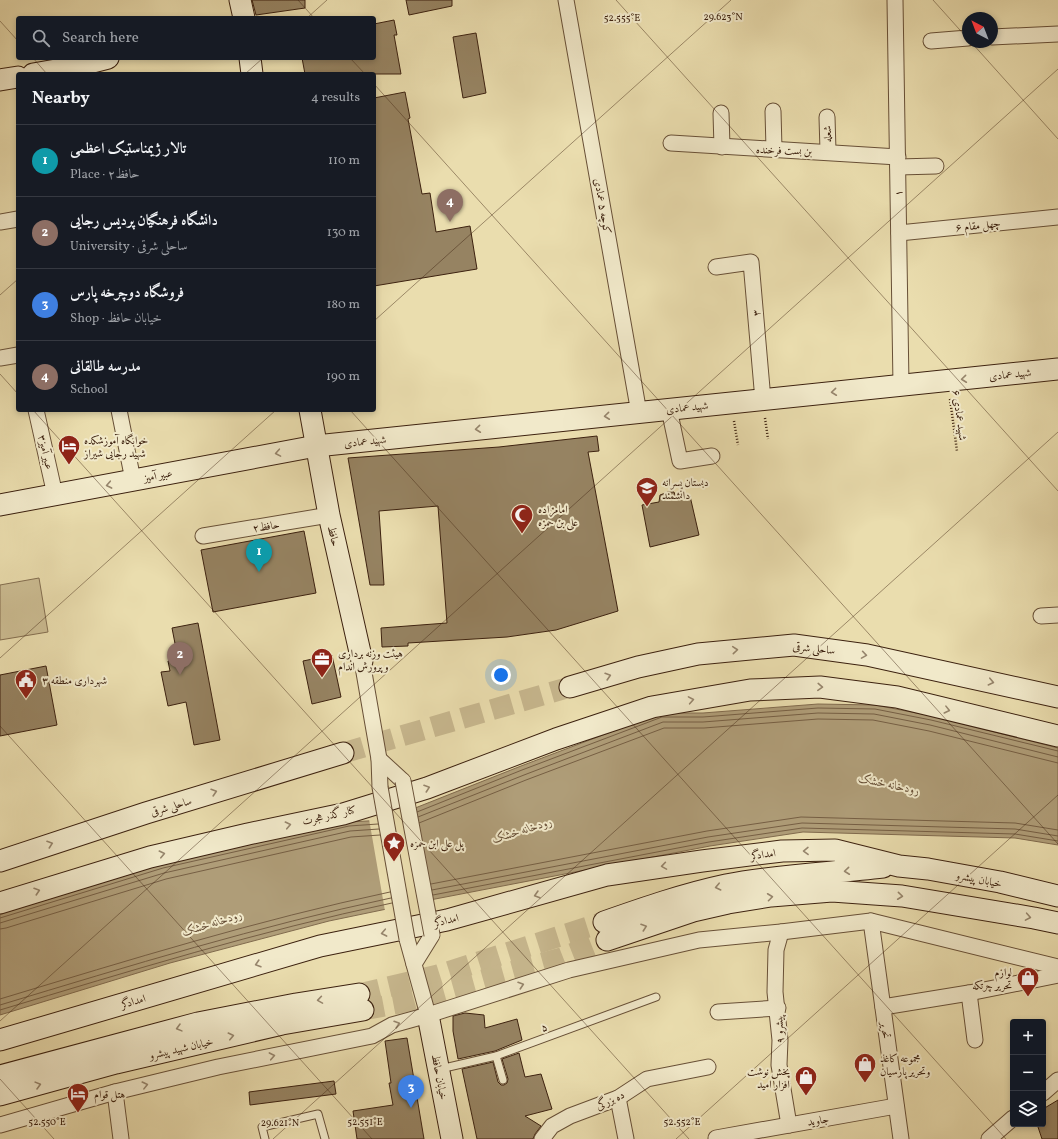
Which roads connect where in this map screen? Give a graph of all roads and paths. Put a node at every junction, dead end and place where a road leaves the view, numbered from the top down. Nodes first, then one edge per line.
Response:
1 (240, 0) edge
2 (566, 0) edge
3 (895, 0) edge
4 (244, 16) edge
5 (1058, 34) edge
6 (998, 37) edge
7 (962, 38) edge
8 (931, 40) dead end
9 (100, 60) edge
10 (250, 60) edge
11 (45, 72) edge
12 (252, 72) edge
13 (16, 77) edge
14 (0, 80) edge
15 (773, 111) dead end
16 (721, 113) dead end
17 (827, 117) dead end
18 (671, 143) dead end
19 (722, 147) junction
20 (774, 149) junction
21 (828, 151) junction
22 (898, 162) junction
23 (936, 166) dead end
24 (1058, 217) edge
25 (16, 219) edge
26 (0, 222) edge
27 (899, 233) junction
28 (716, 267) dead end
29 (16, 356) edge
30 (0, 358) edge
31 (1058, 369) edge
32 (948, 380) junction
33 (901, 385) junction
34 (763, 400) junction
35 (731, 403) junction
36 (669, 409) junction
37 (36, 412) edge
38 (119, 412) edge
39 (310, 412) edge
40 (639, 413) junction
41 (738, 445) dead end
42 (316, 446) junction
43 (957, 451) dead end
44 (712, 456) dead end
45 (133, 480) junction
46 (55, 494) junction
47 (0, 505) edge
48 (329, 516) junction
49 (203, 536) dead end
50 (1058, 615) edge
51 (1040, 616) dead end
52 (362, 662) joint
53 (570, 687) tunnel mouth
54 (1058, 697) edge
55 (1058, 736) edge
56 (343, 753) tunnel mouth
57 (379, 759) junction
58 (0, 861) edge
59 (899, 866) junction
60 (1056, 895) edge
61 (0, 903) edge
62 (872, 921) junction
63 (1058, 923) edge
64 (781, 932) junction
65 (414, 964) junction
66 (1058, 967) edge
67 (1058, 974) edge
68 (969, 994) junction
69 (656, 997) dead end
70 (883, 1007) junction
71 (778, 1008) junction
72 (718, 1012) dead end
73 (428, 1015) junction
74 (0, 1040) edge
75 (975, 1040) dead end
76 (496, 1056) junction
77 (708, 1067) dead end
78 (438, 1070) junction
79 (0, 1076) edge
80 (503, 1080) dead end
81 (1058, 1080) edge
82 (1045, 1091) edge
83 (115, 1092) junction
84 (0, 1095) edge
85 (618, 1098) junction
86 (896, 1106) junction
87 (1010, 1121) edge
88 (0, 1125) edge
89 (789, 1125) junction
90 (716, 1138) edge
91 (121, 1139) edge
92 (265, 1139) edge
93 (325, 1139) edge
94 (452, 1139) edge
95 (542, 1139) edge
96 (626, 1139) edge
97 (902, 1139) edge
98 (989, 1139) edge

1 - 4 main road
2 - 40 street, کوچه ۵ عمادی
3 - 22 street, ۱
5 - 6 street
7 - 8 street
9 - 11 main road
10 - 12 main road
13 - 14 main road
15 - 20 street
16 - 19 street
17 - 21 street, شعله
18 - 19 street, بن بست فرخنده
19 - 20 street, بن بست فرخنده
20 - 21 street, بن بست فرخنده
21 - 22 street, بن بست فرخنده
22 - 23 street, بن بست فرخنده
22 - 27 street, ۱
24 - 27 street, چهل مقام ۶
25 - 26 street
27 - 33 street, ۱
28 - 34 street, ۳
29 - 30 street
31 -> 32 main road, شهید عمادی
32 - 33 main road, شهید عمادی
32 - 43 path, ۶ شهید عمادی
33 -> 34 main road, شهید عمادی
34 - 35 main road, شهید عمادی
35 - 36 main road, شهید عمادی
35 - 41 path
36 - 40 main road, شهید عمادی
36 - 44 street
37 - 46 street, ۳عبیر آمیز
38 - 45 street
39 - 42 main road, حافظ
40 -> 42 main road, شهید عمادی
42 -> 45 main road, عبیر آمیز
42 - 48 main road, حافظ
45 -> 46 main road, عبیر آمیز
46 - 47 main road, عبیر آمیز
48 - 49 street, ۲حافظ
48 - 52 main road, حافظ
50 - 51 street
52 - 57 street
53 -> 54 main road, ساحلی شرقی
61 -> 55 main road, کنار گذر هجرت
58 -> 56 main road, ساحلی شرقی
57 - 65 street, bridge
57 - 65 street, bridge
59 - 60 main road, خیابان پیشرو
59 -> 63 main road
59 -> 74 main road, امدادگر
62 - 64 street
62 - 66 street
62 - 70 street, تحریر
64 - 71 street, پیشرو ۹
73 -> 64 street
65 - 73 street
67 - 68 street
68 - 70 street
68 - 75 street
69 - 76 lane, ۵
70 - 86 street, تحریر
71 - 72 street
71 - 89 street, پیشرو ۹
73 - 78 main road, خیابان حافظ
83 -> 73 street
76 - 78 lane, ۵
76 - 80 lane
77 - 85 street, ده بزرگی
78 - 94 main road, خیابان حافظ
84 -> 79 main road, خیابان شهید پیشرو
81 - 82 street
83 - 88 street
83 - 91 street
85 - 95 street, ده بزرگی
85 - 96 street
86 - 89 street, جاوید
86 - 97 street, تحریر
87 - 98 street
89 - 90 street, جاوید
92 - 93 lane

